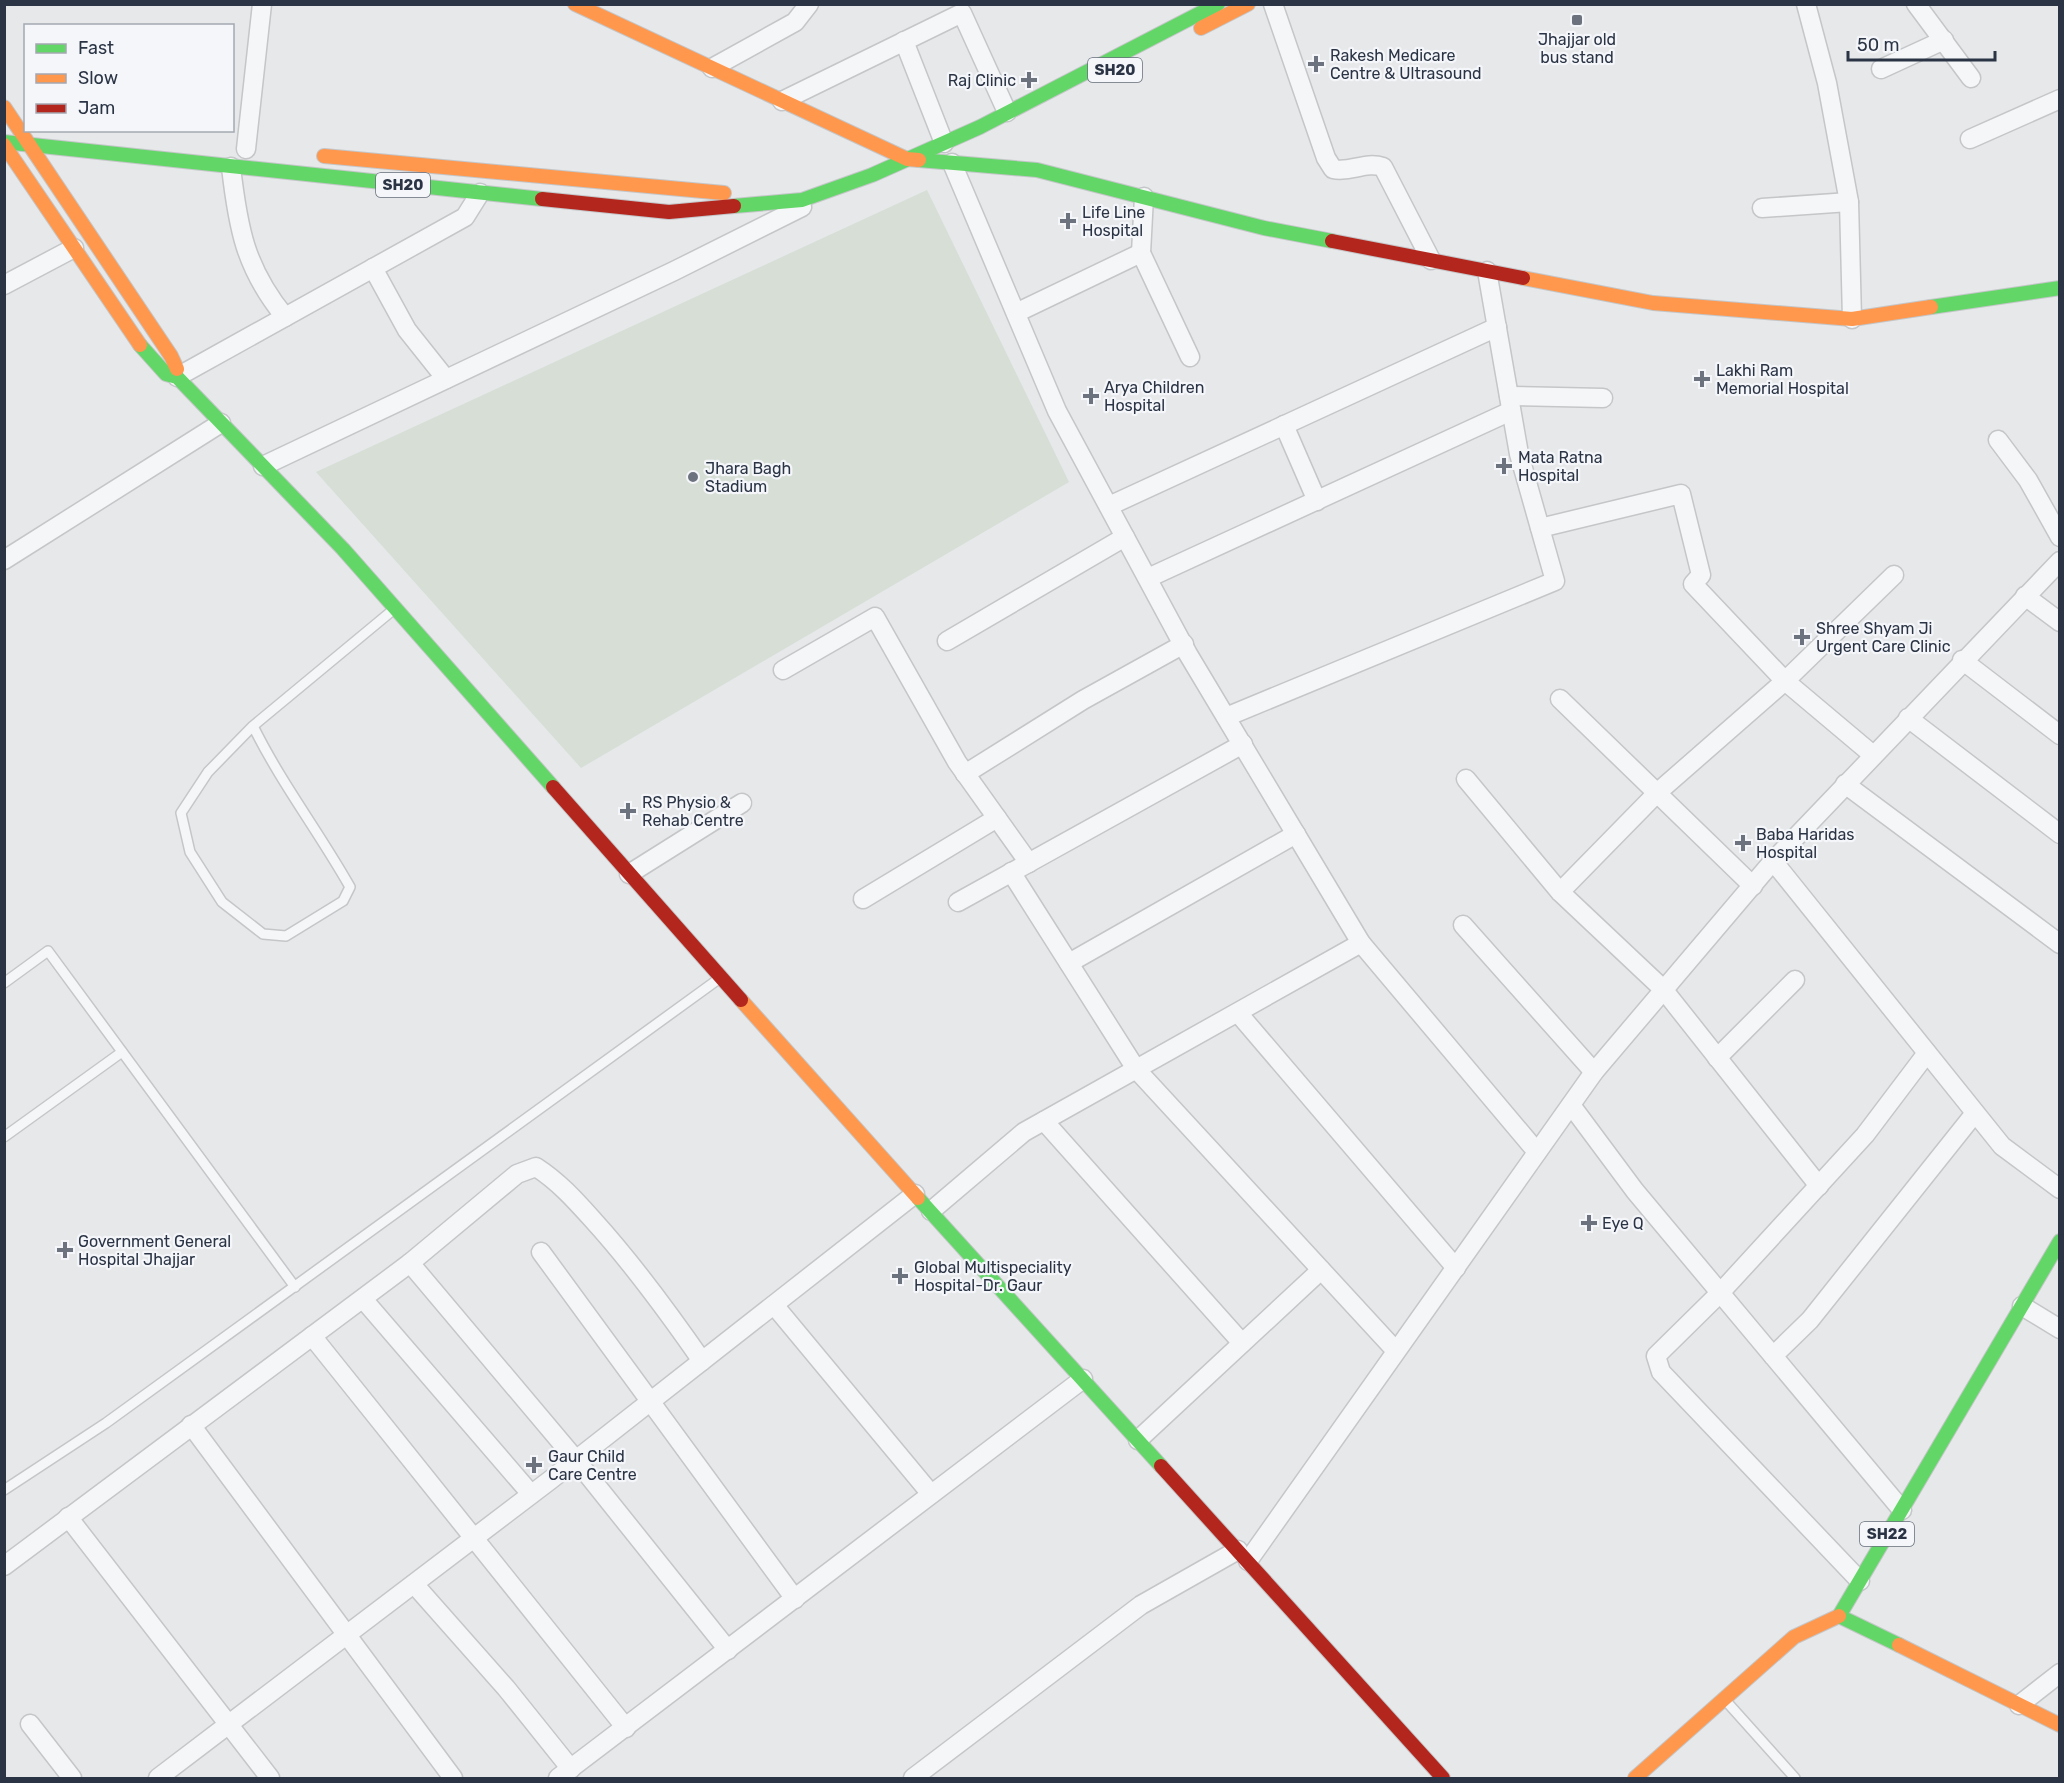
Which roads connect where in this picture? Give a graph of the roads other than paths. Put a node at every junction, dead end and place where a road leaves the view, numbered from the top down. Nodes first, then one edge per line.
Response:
1 (575, 4) edge
2 (809, 4) edge
3 (1218, 4) edge
4 (1248, 4) edge
5 (1273, 4) edge
6 (1806, 4) edge
7 (1916, 4) edge
8 (260, 5) edge
9 (1944, 40) junction
10 (904, 41) junction
11 (712, 68) junction
12 (1881, 69) dead end
13 (1971, 78) dead end
14 (2060, 99) edge
15 (782, 101) junction
16 (4, 107) edge
17 (1007, 112) junction
18 (15, 124) edge
19 (980, 127) junction
20 (1970, 138) dead end
21 (4, 143) edge
22 (945, 143) junction
23 (30, 145) junction
24 (247, 149) dead end
25 (305, 154) dead end
26 (907, 159) junction
27 (952, 163) junction
28 (231, 167) junction
29 (836, 190) junction
30 (480, 193) junction
31 (1144, 197) junction
32 (802, 200) junction
33 (1849, 202) junction
34 (1762, 208) dead end
35 (74, 248) junction
36 (1141, 253) junction
37 (1431, 260) junction
38 (373, 268) junction
39 (1487, 271) junction
40 (4, 285) edge
41 (2060, 288) edge
42 (1016, 313) junction
43 (285, 317) junction
44 (1852, 319) junction
45 (1497, 327) junction
46 (1190, 357) dead end
47 (177, 377) junction
48 (446, 379) junction
49 (1604, 398) dead end
50 (1510, 404) junction
51 (221, 423) junction
52 (1284, 425) junction
53 (1998, 440) dead end
54 (263, 466) junction
55 (1317, 501) junction
56 (1109, 506) junction
57 (1540, 528) junction
58 (1125, 537) junction
59 (2060, 537) edge
60 (4, 560) edge
61 (2060, 561) edge
62 (1894, 575) dead end
63 (1148, 578) junction
64 (2025, 596) junction
65 (395, 608) junction
66 (2060, 622) edge
67 (947, 640) dead end
68 (1184, 644) junction
69 (1962, 660) junction
70 (783, 670) dead end
71 (1785, 681) junction
72 (1560, 699) dead end
73 (1226, 717) junction
74 (1908, 718) junction
75 (253, 726) junction
76 (2060, 735) edge
77 (1243, 744) junction
78 (1873, 755) junction
79 (965, 774) junction
80 (1466, 779) dead end
81 (1845, 784) junction
82 (1658, 792) junction
83 (742, 802) dead end
84 (997, 818) junction
85 (1296, 834) junction
86 (2060, 834) edge
87 (1773, 861) junction
88 (1029, 862) junction
89 (1011, 872) junction
90 (629, 874) junction
91 (1753, 886) junction
92 (1560, 892) junction
93 (863, 899) dead end
94 (958, 902) dead end
95 (1463, 925) dead end
96 (1361, 943) junction
97 (2060, 944) edge
98 (1069, 963) junction
99 (721, 978) junction
100 (1795, 980) dead end
101 (4, 983) edge
102 (1663, 989) junction
103 (1238, 1012) junction
104 (122, 1052) junction
105 (1927, 1053) junction
106 (1717, 1058) junction
107 (1136, 1069) junction
108 (1594, 1072) junction
109 (1571, 1105) junction
110 (1975, 1113) junction
111 (1044, 1121) junction
112 (4, 1137) edge
113 (1538, 1152) junction
114 (1819, 1186) junction
115 (2060, 1190) edge
116 (915, 1194) junction
117 (930, 1211) junction
118 (2060, 1241) edge
119 (541, 1252) dead end
120 (410, 1263) junction
121 (1456, 1268) junction
122 (1321, 1270) junction
123 (295, 1287) junction
124 (1720, 1293) junction
125 (363, 1299) junction
126 (774, 1305) junction
127 (2022, 1306) junction
128 (2060, 1329) edge
129 (312, 1336) junction
130 (1242, 1343) junction
131 (1396, 1352) junction
132 (1773, 1356) junction
133 (702, 1361) junction
134 (1083, 1379) junction
135 (652, 1400) junction
136 (191, 1425) junction
137 (1138, 1440) junction
138 (576, 1460) junction
139 (4, 1490) edge
140 (531, 1494) junction
141 (931, 1494) junction
142 (1902, 1510) junction
143 (68, 1517) junction
144 (473, 1539) junction
145 (1243, 1556) junction
146 (4, 1566) edge
147 (1860, 1581) junction
148 (414, 1584) junction
149 (795, 1599) junction
150 (1839, 1616) junction
151 (345, 1636) junction
152 (728, 1650) junction
153 (2060, 1673) edge
154 (1724, 1699) junction
155 (2019, 1705) junction
156 (30, 1724) dead end
157 (229, 1725) junction
158 (2060, 1725) edge
159 (626, 1728) junction
160 (564, 1774) edge
161 (72, 1779) edge
162 (158, 1779) edge
163 (270, 1779) edge
164 (453, 1779) edge
165 (914, 1779) edge
166 (1443, 1779) edge
167 (1635, 1779) edge
168 (1795, 1779) edge

1 - 11 street
2 - 11 street
3 - 17 street, SH20
4 - 19 street, SH20
5 - 37 street
6 - 33 street
7 - 9 street
8 - 24 street
9 - 12 street
9 - 13 street
10 - 15 street
10 - 17 street
10 - 22 street
11 - 15 street
14 - 20 street
15 - 26 street
16 - 18 street
17 - 19 street, SH20
18 - 23 street
19 - 22 street, SH20
21 - 23 street, SH20
21 - 35 street
22 - 26 street, SH20
23 - 28 street, SH20
23 - 47 street
25 - 32 street, SH20
26 - 27 street
26 - 29 street, SH20
27 - 31 street
27 - 42 street
28 - 30 street, SH20
28 - 43 street
29 - 32 street, SH20
29 - 48 street
30 - 32 street, SH20
30 - 38 street
31 - 36 street
31 - 37 street
33 - 34 street
33 - 44 street
35 - 40 street
35 - 47 street
36 - 42 street
36 - 46 street
37 - 39 street
38 - 43 street
38 - 48 street
39 - 44 street
39 - 45 street
41 - 44 street
42 - 56 street
43 - 47 street
45 - 50 street
45 - 52 street
47 - 51 street
48 - 54 street
49 - 50 street
50 - 55 street
50 - 57 street
51 - 54 street
51 - 60 street
52 - 55 street
52 - 56 street
53 - 59 street
54 - 65 street
55 - 63 street
56 - 58 street
57 - 71 street
57 - 73 street
58 - 63 street
58 - 67 street
61 - 64 street
62 - 71 street
63 - 68 street
64 - 66 street
64 - 69 street
65 - 75 lane
65 - 90 street
68 - 73 street
68 - 79 street
69 - 74 street
69 - 76 street
70 - 79 street
71 - 78 street
71 - 82 street
72 - 82 street
73 - 77 street
74 - 78 street
74 - 86 street
75 - 75 lane
77 - 85 street
77 - 88 street
78 - 81 street
79 - 84 street
80 - 92 street
81 - 87 street
81 - 97 street
82 - 91 street
82 - 92 street
83 - 90 street
84 - 88 street
84 - 93 street
85 - 96 street
85 - 98 street
87 - 91 street
87 - 105 street
88 - 89 street
89 - 94 street
89 - 98 street
90 - 99 street
91 - 102 street
92 - 102 street
95 - 108 street
96 - 103 street
96 - 113 street
98 - 107 street
99 - 116 street
99 - 123 lane
100 - 106 street
101 - 104 lane
102 - 106 street
102 - 108 street
103 - 107 street
103 - 121 street
104 - 112 lane
104 - 123 lane
105 - 110 street
105 - 114 street
106 - 114 street
107 - 111 street
107 - 122 street
108 - 109 street
109 - 113 street
109 - 124 street
110 - 115 street
110 - 132 street
111 - 117 street
111 - 130 street
113 - 121 street
114 - 124 street
116 - 117 street
116 - 126 street
117 - 134 street
118 - 127 street, SH22
119 - 135 street
120 - 125 street
120 - 133 street
120 - 138 street
121 - 131 street
122 - 130 street
122 - 131 street
123 - 139 lane
124 - 132 street
124 - 147 street
125 - 129 street
125 - 140 street
126 - 133 street
126 - 141 street
127 - 128 street
127 - 142 street, SH22
129 - 136 street
129 - 144 street
130 - 137 street
131 - 145 street
132 - 142 street
133 - 135 street
134 - 137 street
134 - 141 street
135 - 138 street
135 - 149 street
136 - 143 street
136 - 151 street
137 - 145 street
138 - 140 street
138 - 152 street
140 - 144 street
141 - 149 street
142 - 147 street, SH22
143 - 146 street
143 - 157 street
144 - 148 street
144 - 159 street
145 - 165 street
145 - 166 street
147 - 150 street, SH22
148 - 151 street
148 - 160 street
149 - 152 street
150 - 154 street
150 - 155 street
151 - 157 street
151 - 164 street
152 - 159 street
153 - 155 street
154 - 167 street
154 - 168 lane
155 - 158 street
156 - 161 street
157 - 162 street
157 - 163 street
159 - 160 street

